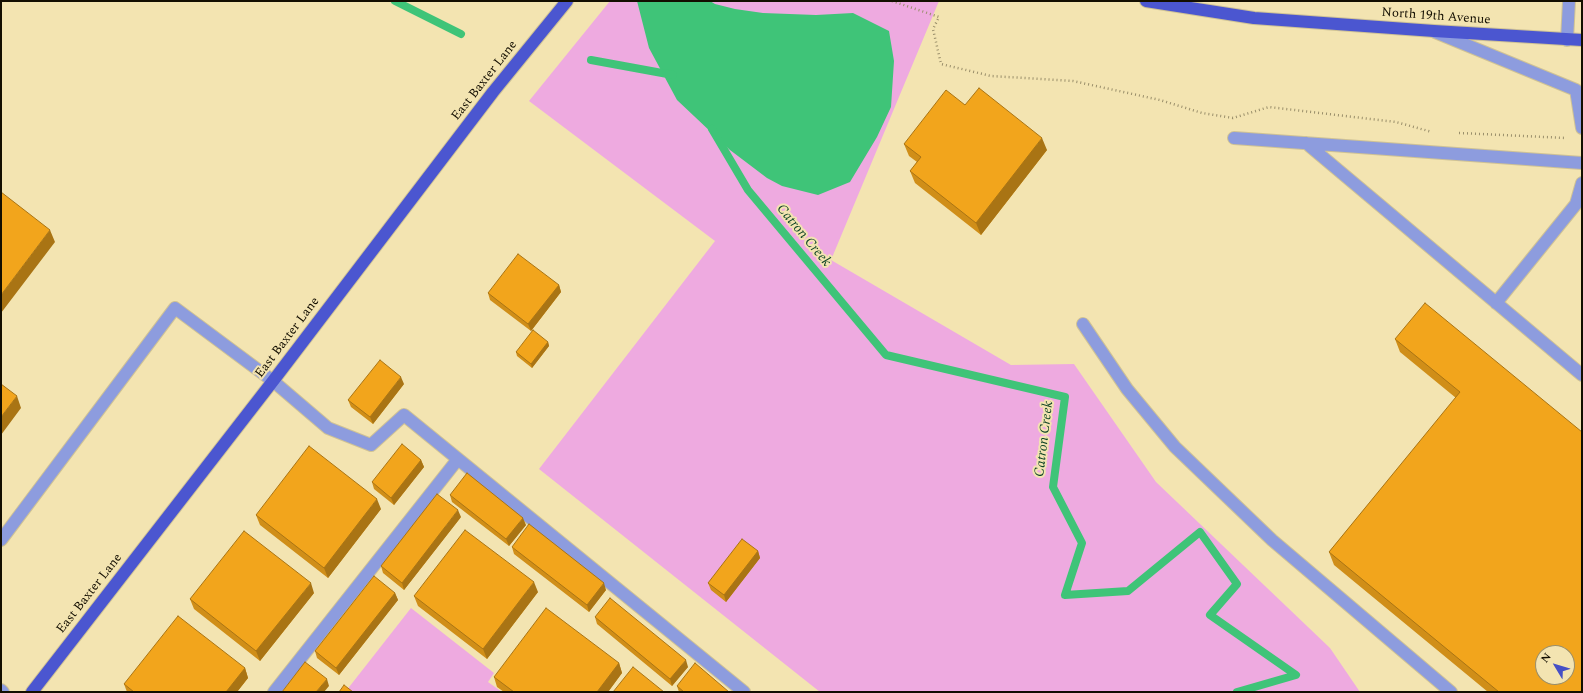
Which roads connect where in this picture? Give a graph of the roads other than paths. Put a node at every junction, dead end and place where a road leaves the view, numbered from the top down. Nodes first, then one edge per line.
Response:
1 (567, 1) edge
2 (1146, 1) edge
3 (1569, 1) edge
4 (1434, 32) junction
5 (1567, 40) junction
6 (1582, 40) edge
7 (1582, 128) edge
8 (1234, 138) dead end
9 (1306, 143) junction
10 (1582, 163) edge
11 (1582, 183) edge
12 (1496, 303) junction
13 (1083, 324) dead end
14 (1582, 375) edge
15 (273, 381) junction
16 (458, 459) junction
17 (1, 540) edge
18 (32, 692) edge
19 (274, 692) edge
20 (744, 692) edge
21 (1451, 692) edge

1 - 15 main road, East Baxter Lane
2 - 4 main road, North 19th Avenue
3 - 5 street
4 - 5 main road, North 19th Avenue
4 - 7 street
5 - 6 main road, North 19th Avenue
8 - 9 street
9 - 10 street
9 - 12 street
11 - 12 street
12 - 14 street
13 - 21 street
15 - 16 street
15 - 17 street
15 - 18 main road, East Baxter Lane
16 - 19 street
16 - 20 street

